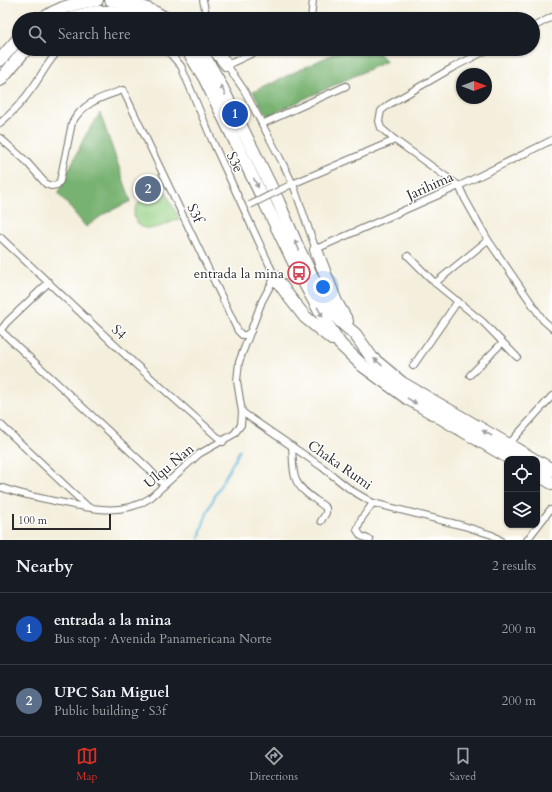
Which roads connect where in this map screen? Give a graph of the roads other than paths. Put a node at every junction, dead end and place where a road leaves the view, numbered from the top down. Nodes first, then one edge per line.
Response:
1 (98, 0) edge
2 (111, 0) edge
3 (203, 0) edge
4 (313, 0) edge
5 (54, 12) edge
6 (155, 12) edge
7 (206, 12) edge
8 (312, 12) edge
9 (552, 17) edge
10 (540, 23) edge
11 (12, 46) edge
12 (20, 56) edge
13 (55, 56) edge
14 (173, 56) edge
15 (191, 56) edge
16 (204, 56) edge
17 (220, 56) edge
18 (247, 56) edge
19 (475, 56) edge
20 (0, 60) edge
21 (227, 65) junction
22 (0, 80) edge
23 (346, 86) dead end
24 (0, 123) edge
25 (262, 124) junction
26 (0, 138) edge
27 (395, 140) junction
28 (552, 140) edge
29 (290, 185) junction
30 (459, 186) junction
31 (244, 208) junction
32 (0, 237) edge
33 (488, 240) junction
34 (316, 250) junction
35 (408, 256) dead end
36 (275, 276) junction
37 (49, 282) junction
38 (435, 283) junction
39 (458, 300) junction
40 (552, 328) edge
41 (0, 330) edge
42 (251, 331) junction
43 (355, 334) junction
44 (502, 342) junction
45 (340, 344) junction
46 (517, 356) dead end
47 (413, 366) dead end
48 (470, 375) dead end
49 (552, 396) edge
50 (242, 412) junction
51 (0, 424) edge
52 (223, 442) junction
53 (508, 445) junction
54 (292, 446) junction
55 (506, 456) edge
56 (528, 456) edge
57 (540, 464) edge
58 (552, 470) edge
59 (540, 476) edge
60 (552, 483) edge
61 (164, 485) junction
62 (0, 487) edge
63 (373, 502) junction
64 (89, 508) junction
65 (550, 510) dead end
66 (321, 521) dead end
67 (370, 540) edge
68 (500, 540) edge
69 (527, 540) edge

1 - 5 highway
2 - 6 highway
3 - 7 street
4 - 8 street
9 - 10 street
11 - 20 highway
12 - 22 highway
13 - 24 street
14 - 31 street, S3e
15 -> 45 highway
43 -> 16 highway
17 - 21 highway
18 - 21 street
19 - 27 street
21 - 25 street
23 - 25 street
25 - 29 street
26 - 42 street, S3f
27 - 29 street
27 - 30 street
28 - 30 street, Jarihima
29 - 31 street, bridge
29 - 34 street
30 - 33 street
30 - 34 street, Jarihima
31 - 36 street, S3e
32 - 37 street, S4
33 - 38 street
33 - 40 street
34 - 43 highway
35 - 38 street
36 - 42 street, Ulqu Ñan
36 - 45 highway
37 - 41 street
37 - 52 street, S4
38 - 39 street
39 - 44 street
39 - 47 street
41 - 61 street
42 - 50 street, Ulqu Ñan
53 -> 43 highway
44 - 46 street
44 - 48 street
45 -> 55 highway
49 - 53 street
50 - 52 street, Ulqu Ñan
50 - 54 street, Chaka Rumi
51 - 64 street
52 - 61 street, Ulqu Ñan
53 - 56 highway
54 - 63 street, Chaka Rumi
54 - 66 street
57 - 58 highway
59 - 60 highway
61 - 64 street, Ulqu Ñan
62 - 64 street, Ulqu Ñan
63 - 67 street
63 - 68 street, Chaka Rumi
65 - 69 street

